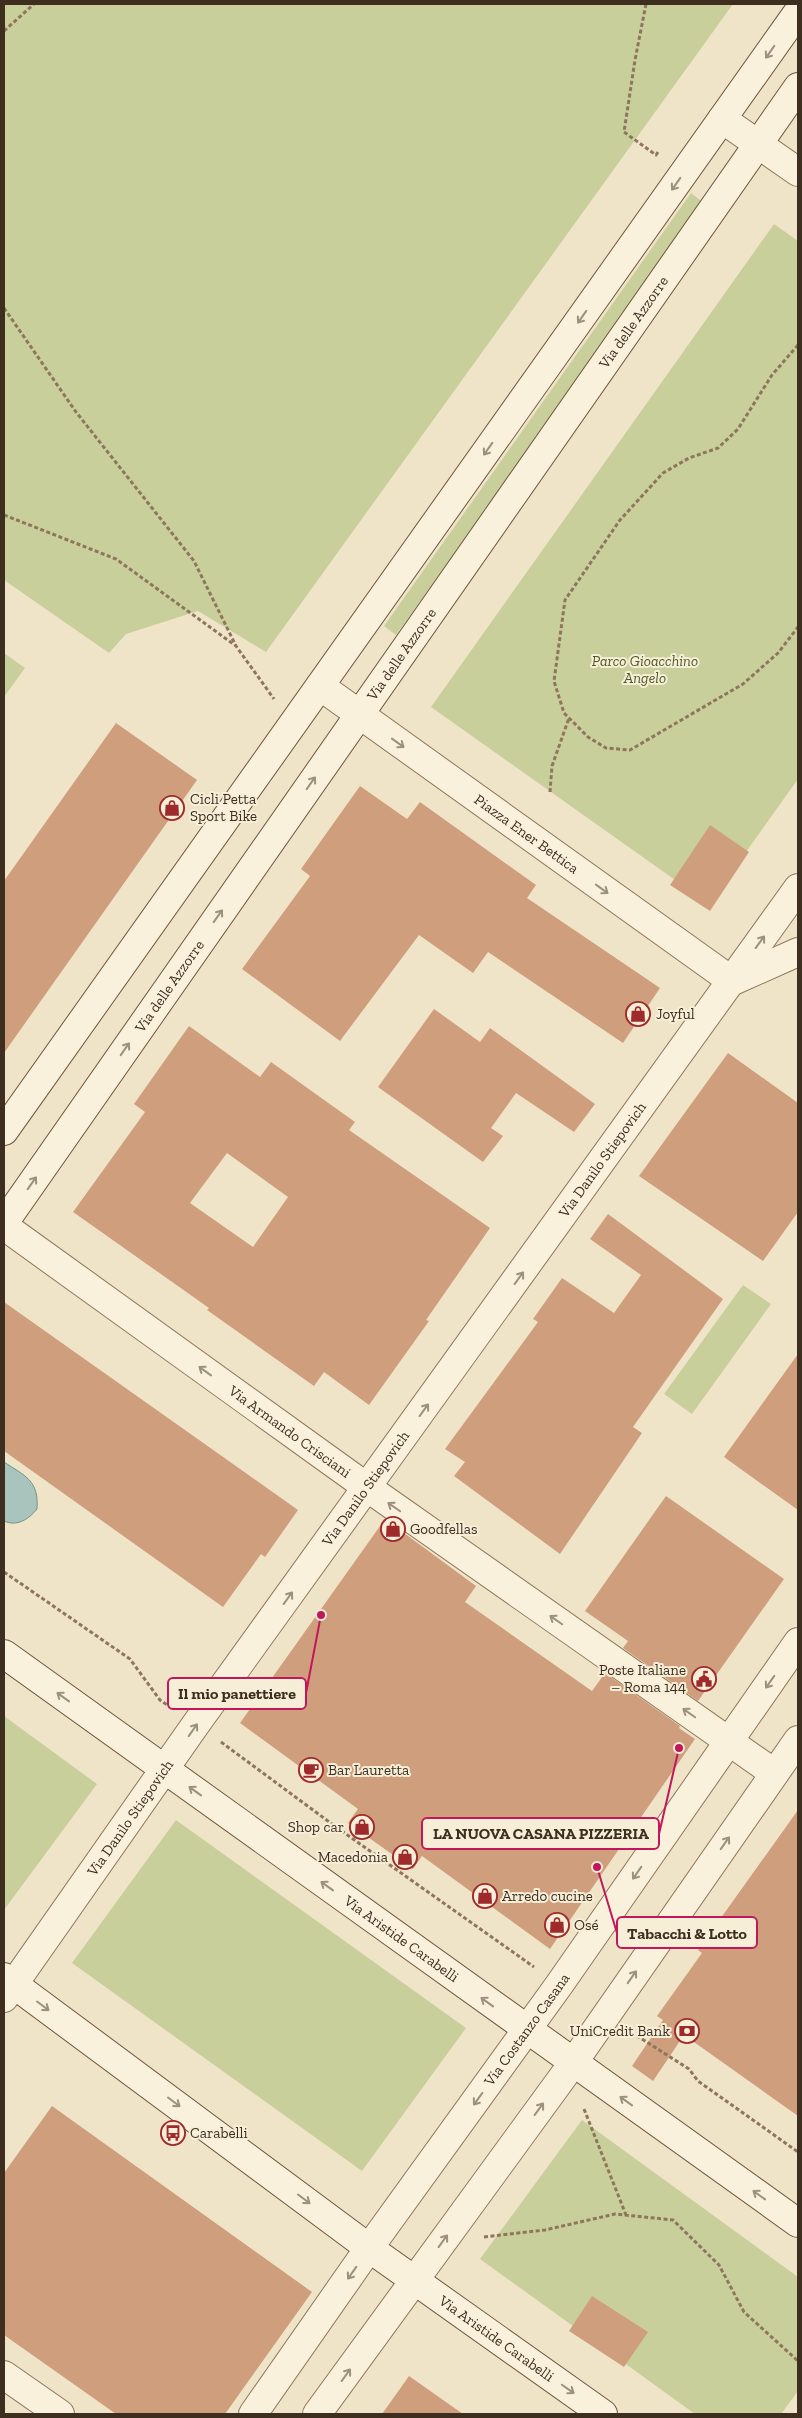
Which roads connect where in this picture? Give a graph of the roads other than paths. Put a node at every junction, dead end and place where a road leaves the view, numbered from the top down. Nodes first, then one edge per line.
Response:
1 (798, 12) edge
2 (798, 87) edge
3 (722, 119) junction
4 (759, 143) junction
5 (798, 172) edge
6 (320, 686) junction
7 (359, 715) junction
8 (798, 888) edge
9 (798, 952) edge
10 (732, 982) junction
11 (4, 1131) edge
12 (4, 1224) edge
13 (368, 1488) junction
14 (798, 1642) edge
15 (4, 1654) edge
16 (798, 1740) edge
17 (729, 1741) junction
18 (165, 1770) junction
19 (774, 1773) junction
20 (7, 1986) edge
21 (526, 2031) junction
22 (566, 2072) junction
23 (798, 2224) edge
24 (369, 2248) junction
25 (414, 2280) junction
26 (4, 2375) edge
27 (60, 2414) edge
28 (253, 2414) edge
29 (317, 2414) edge
30 (603, 2414) edge

1 -> 3 street
2 - 4 street, Via delle Azzorre
3 - 4 street
3 -> 6 street
4 - 5 street
4 - 7 street, Via delle Azzorre
6 - 7 street, Piazza Ener Bettica
6 - 11 street
7 -> 10 street, Piazza Ener Bettica
12 -> 7 street, Via delle Azzorre
10 -> 8 street
9 - 10 street
13 -> 10 street, Via Danilo Stiepovich
13 -> 12 street, Via Armando Crisciani
17 -> 13 street, Via Armando Crisciani
18 -> 13 street, Via Danilo Stiepovich
14 -> 17 street, Via Costanzo Casana
18 -> 15 street, Via Aristide Carabelli
16 - 19 street
17 - 19 street, Via Armando Crisciani
17 -> 21 street, Via Costanzo Casana
18 - 20 street, Via Danilo Stiepovich
21 -> 18 street, Via Aristide Carabelli
22 -> 19 street
20 -> 24 street, Via Aristide Carabelli
21 - 22 street, Via Aristide Carabelli
21 -> 24 street, Via Costanzo Casana
23 -> 22 street, Via Aristide Carabelli
25 -> 22 street
24 - 25 street, Via Aristide Carabelli
24 -> 28 street, Via Costanzo Casana
29 -> 25 street
25 -> 30 street, Via Aristide Carabelli
26 - 27 street

